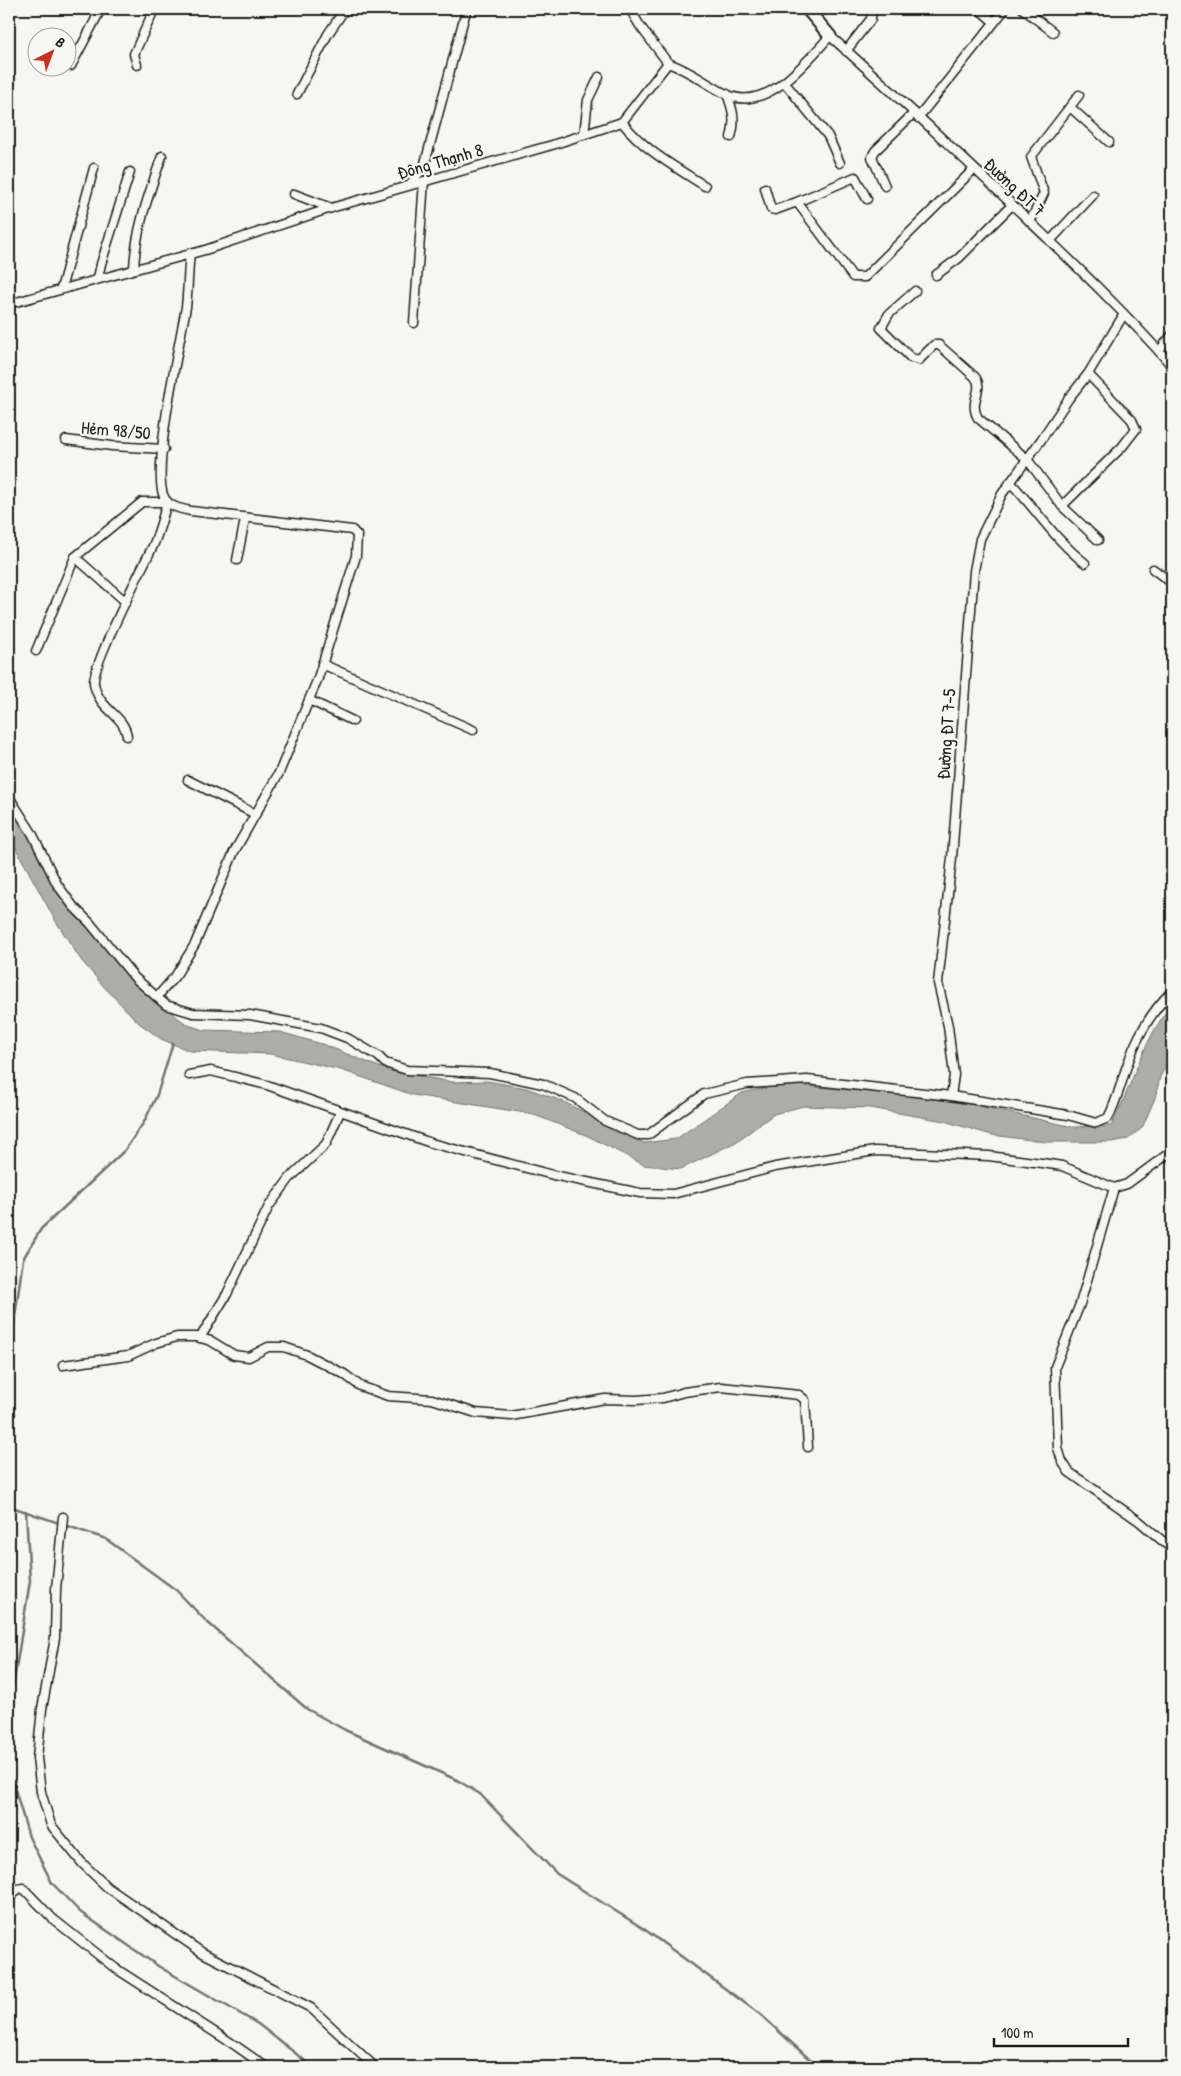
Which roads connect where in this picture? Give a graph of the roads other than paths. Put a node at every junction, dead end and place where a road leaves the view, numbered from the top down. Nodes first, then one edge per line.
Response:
1 (101, 9) edge
2 (143, 9) edge
3 (345, 9) edge
4 (630, 9) edge
5 (807, 9) edge
6 (872, 9) edge
7 (979, 9) edge
8 (1005, 9) edge
9 (1023, 9) edge
10 (154, 11) edge
11 (466, 11) dead end
12 (994, 22) junction
13 (1053, 32) dead end
14 (830, 36) junction
15 (846, 51) junction
16 (78, 53) edge
17 (668, 63) junction
18 (137, 65) dead end
19 (599, 77) dead end
20 (784, 82) junction
21 (297, 94) dead end
22 (727, 94) junction
23 (1079, 95) dead end
24 (1070, 107) junction
25 (916, 116) junction
26 (622, 122) junction
27 (584, 134) junction
28 (731, 137) dead end
29 (1108, 142) dead end
30 (162, 156) dead end
31 (840, 163) dead end
32 (94, 168) dead end
33 (974, 169) junction
34 (130, 172) dead end
35 (424, 181) junction
36 (410, 184) junction
37 (706, 186) dead end
38 (885, 186) dead end
39 (765, 188) dead end
40 (294, 194) dead end
41 (1093, 195) dead end
42 (867, 199) dead end
43 (796, 202) junction
44 (1012, 205) junction
45 (331, 208) junction
46 (1030, 222) junction
47 (1050, 241) junction
48 (190, 253) junction
49 (134, 268) junction
50 (936, 275) dead end
51 (98, 278) junction
52 (61, 289) junction
53 (915, 291) dead end
54 (9, 304) edge
55 (1124, 314) junction
56 (414, 323) dead end
57 (1172, 336) edge
58 (1158, 350) junction
59 (1172, 366) edge
60 (1088, 374) junction
61 (66, 440) dead end
62 (164, 449) junction
63 (1027, 459) junction
64 (1010, 482) junction
65 (167, 502) junction
66 (1062, 506) junction
67 (245, 519) junction
68 (1098, 540) dead end
69 (75, 557) junction
70 (237, 560) dead end
71 (1085, 564) dead end
72 (1153, 569) dead end
73 (1172, 583) edge
74 (126, 602) junction
75 (36, 651) dead end
76 (322, 664) junction
77 (309, 700) junction
78 (353, 722) dead end
79 (473, 730) dead end
80 (127, 736) dead end
81 (188, 780) dead end
82 (9, 796) edge
83 (255, 814) junction
84 (1172, 991) edge
85 (157, 997) junction
86 (189, 1075) dead end
87 (952, 1096) junction
88 (340, 1112) junction
89 (1172, 1151) edge
90 (1114, 1188) junction
91 (200, 1338) junction
92 (63, 1365) dead end
93 (808, 1447) dead end
94 (63, 1517) dead end
95 (1172, 1549) edge
96 (9, 1898) edge
97 (266, 2067) edge
98 (375, 2067) edge

1 - 16 street
2 - 10 street
3 - 21 street
4 - 17 street
5 - 14 street
6 - 15 street
7 - 12 street
8 - 12 street
9 - 13 street
10 - 18 street
11 - 36 street
12 - 25 street
14 - 15 street, Đường ĐT 7
14 - 20 street
15 - 25 street, Đường ĐT 7
17 - 22 street
17 - 26 street
19 - 27 street
20 - 22 street
20 - 31 street
22 - 28 street
23 - 24 street
24 - 29 street
24 - 46 street
25 - 33 street, Đường ĐT 7
25 - 38 street
26 - 27 street, Đông Thạnh 8
26 - 37 street
27 - 35 street, Đông Thạnh 8
30 - 49 street
32 - 52 street
33 - 43 street
33 - 44 street, Đường ĐT 7
34 - 51 street
35 - 36 street, Đông Thạnh 8
35 - 56 street
36 - 45 street, Đông Thạnh 8
39 - 43 street
40 - 45 street
41 - 47 street
42 - 43 street
44 - 46 street, Đường ĐT 7
44 - 50 street
45 - 48 street, Đông Thạnh 8
46 - 47 street, Đường ĐT 7
47 - 55 street, Đường ĐT 7
48 - 49 street, Đông Thạnh 8
48 - 62 street
49 - 51 street, Đông Thạnh 8
51 - 52 street, Đông Thạnh 8
52 - 54 street, Đông Thạnh 8
53 - 63 street
55 - 58 street, Đường ĐT 7
55 - 60 street, Đường ĐT 7-5
57 - 58 street
58 - 59 street, Đường ĐT 7
60 - 63 street, Đường ĐT 7-5
60 - 66 street
61 - 62 street, Hẻm 98/50
62 - 65 street
63 - 64 street, Đường ĐT 7-5
63 - 66 street
64 - 71 street
64 - 87 street, Đường ĐT 7-5
65 - 67 street
65 - 69 street
65 - 74 street
66 - 68 street
67 - 70 street
67 - 76 street
69 - 74 street
69 - 75 street
72 - 73 street
74 - 80 street
76 - 77 street
76 - 79 street
77 - 78 street
77 - 83 street
81 - 83 street
82 - 85 street
83 - 85 street
84 - 87 street
85 - 87 street
86 - 88 street
88 - 90 street
88 - 91 street
89 - 90 street
90 - 95 street
91 - 92 street
91 - 93 street
94 - 98 street
96 - 97 street

